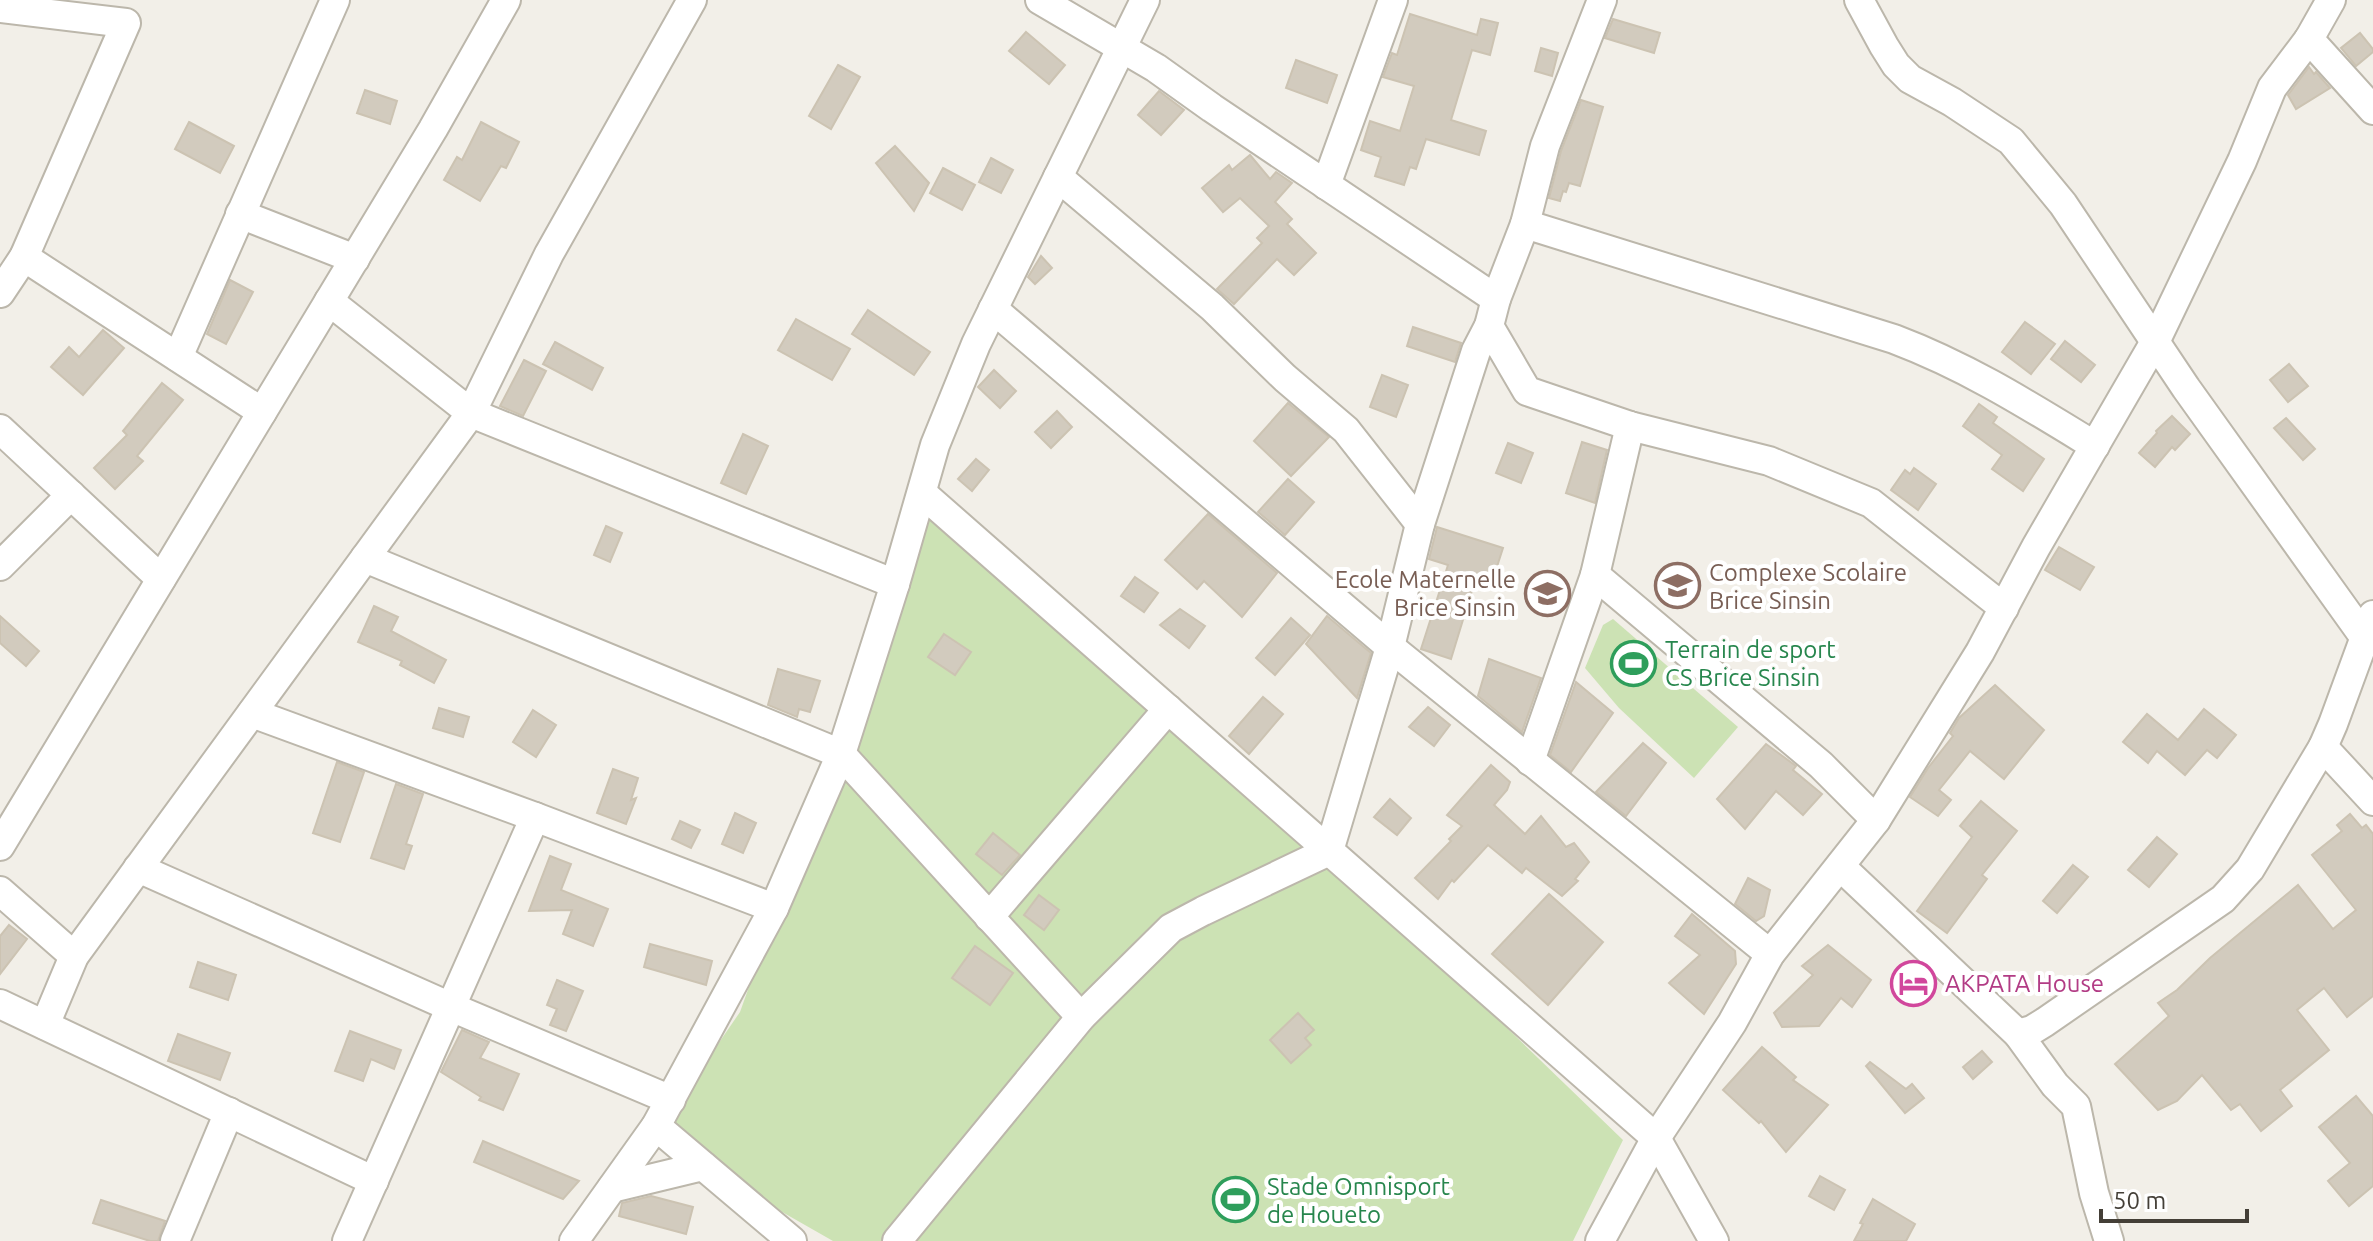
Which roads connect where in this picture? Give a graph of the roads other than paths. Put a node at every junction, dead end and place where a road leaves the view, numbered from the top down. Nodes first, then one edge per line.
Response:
1 (335, 0) edge
2 (506, 0) edge
3 (692, 0) edge
4 (1040, 0) edge
5 (1145, 0) edge
6 (1393, 0) edge
7 (1602, 0) edge
8 (1859, 0) edge
9 (2331, 0) edge
10 (0, 8) edge
11 (2309, 39) junction
12 (1122, 47) junction
13 (2373, 110) edge
14 (1058, 177) junction
15 (1326, 185) junction
16 (240, 214) junction
17 (1525, 224) junction
18 (24, 257) junction
19 (355, 259) junction
20 (0, 293) edge
21 (329, 301) junction
22 (993, 309) junction
23 (1492, 313) junction
24 (2156, 340) junction
25 (178, 357) junction
26 (262, 412) junction
27 (471, 413) junction
28 (1630, 426) junction
29 (0, 429) edge
30 (2095, 446) junction
31 (922, 493) junction
32 (71, 495) junction
33 (1420, 524) junction
34 (365, 558) junction
35 (0, 566) edge
36 (1595, 575) junction
37 (161, 579) junction
38 (895, 584) junction
39 (2004, 608) junction
40 (2369, 627) edge
41 (1390, 647) junction
42 (1168, 709) junction
43 (252, 713) junction
44 (2323, 747) junction
45 (841, 754) junction
46 (1530, 761) junction
47 (2373, 801) edge
48 (535, 817) junction
49 (1876, 820) junction
50 (0, 846) edge
51 (1329, 851) junction
52 (1840, 866) junction
53 (138, 868) junction
54 (0, 891) edge
55 (774, 908) junction
56 (989, 917) junction
57 (1770, 954) junction
58 (74, 956) junction
59 (0, 1004) edge
60 (451, 1007) junction
61 (1081, 1017) junction
62 (45, 1025) junction
63 (2018, 1034) junction
64 (671, 1100) junction
65 (229, 1112) junction
66 (656, 1126) junction
67 (1656, 1138) junction
68 (703, 1166) junction
69 (374, 1181) junction
70 (612, 1188) junction
71 (175, 1241) edge
72 (347, 1241) edge
73 (574, 1241) edge
74 (792, 1241) edge
75 (897, 1241) edge
76 (1600, 1241) edge
77 (1714, 1241) edge
78 (2109, 1241) edge

1 - 16 street
2 - 19 street
3 - 27 street
4 - 12 street
5 - 12 street
6 - 15 street
7 - 17 street
8 - 24 street
9 - 11 street
10 - 18 street
11 - 13 street
11 - 24 street
12 - 14 street
12 - 15 street
14 - 22 street
14 - 33 street
15 - 23 street
16 - 19 street
16 - 25 street
17 - 23 street
17 - 30 street
18 - 20 street
18 - 25 street
19 - 21 street
21 - 26 street
21 - 27 street
22 - 31 street
22 - 41 street
23 - 28 street
23 - 33 street
24 - 30 street
24 - 40 street
25 - 26 street
26 - 37 street
27 - 34 street
27 - 38 street
28 - 36 street
28 - 39 street
29 - 32 street
30 - 39 street
31 - 38 street
31 - 42 street
32 - 35 street
32 - 37 street
33 - 41 street
34 - 43 street
34 - 45 street
36 - 46 street
36 - 49 street
37 - 50 street
38 - 45 street
39 - 49 street
40 - 44 street
41 - 46 street
41 - 51 street
42 - 51 street
42 - 56 street
43 - 48 street
43 - 53 street
44 - 47 street
44 - 63 street
45 - 55 street
45 - 56 street
46 - 57 street
48 - 55 street
48 - 60 street
49 - 52 street
51 - 61 street
51 - 67 street
52 - 57 street
52 - 63 street
53 - 58 street
53 - 60 street
54 - 58 street
55 - 64 street
56 - 61 street
57 - 67 street
58 - 62 street
59 - 62 street
60 - 64 street
60 - 69 street
61 - 75 street
62 - 65 street
63 - 78 street
64 - 66 street
65 - 69 street
65 - 71 street
66 - 68 street
66 - 70 street
67 - 76 street
67 - 77 street
68 - 70 street
68 - 74 street
69 - 72 street
70 - 73 street

